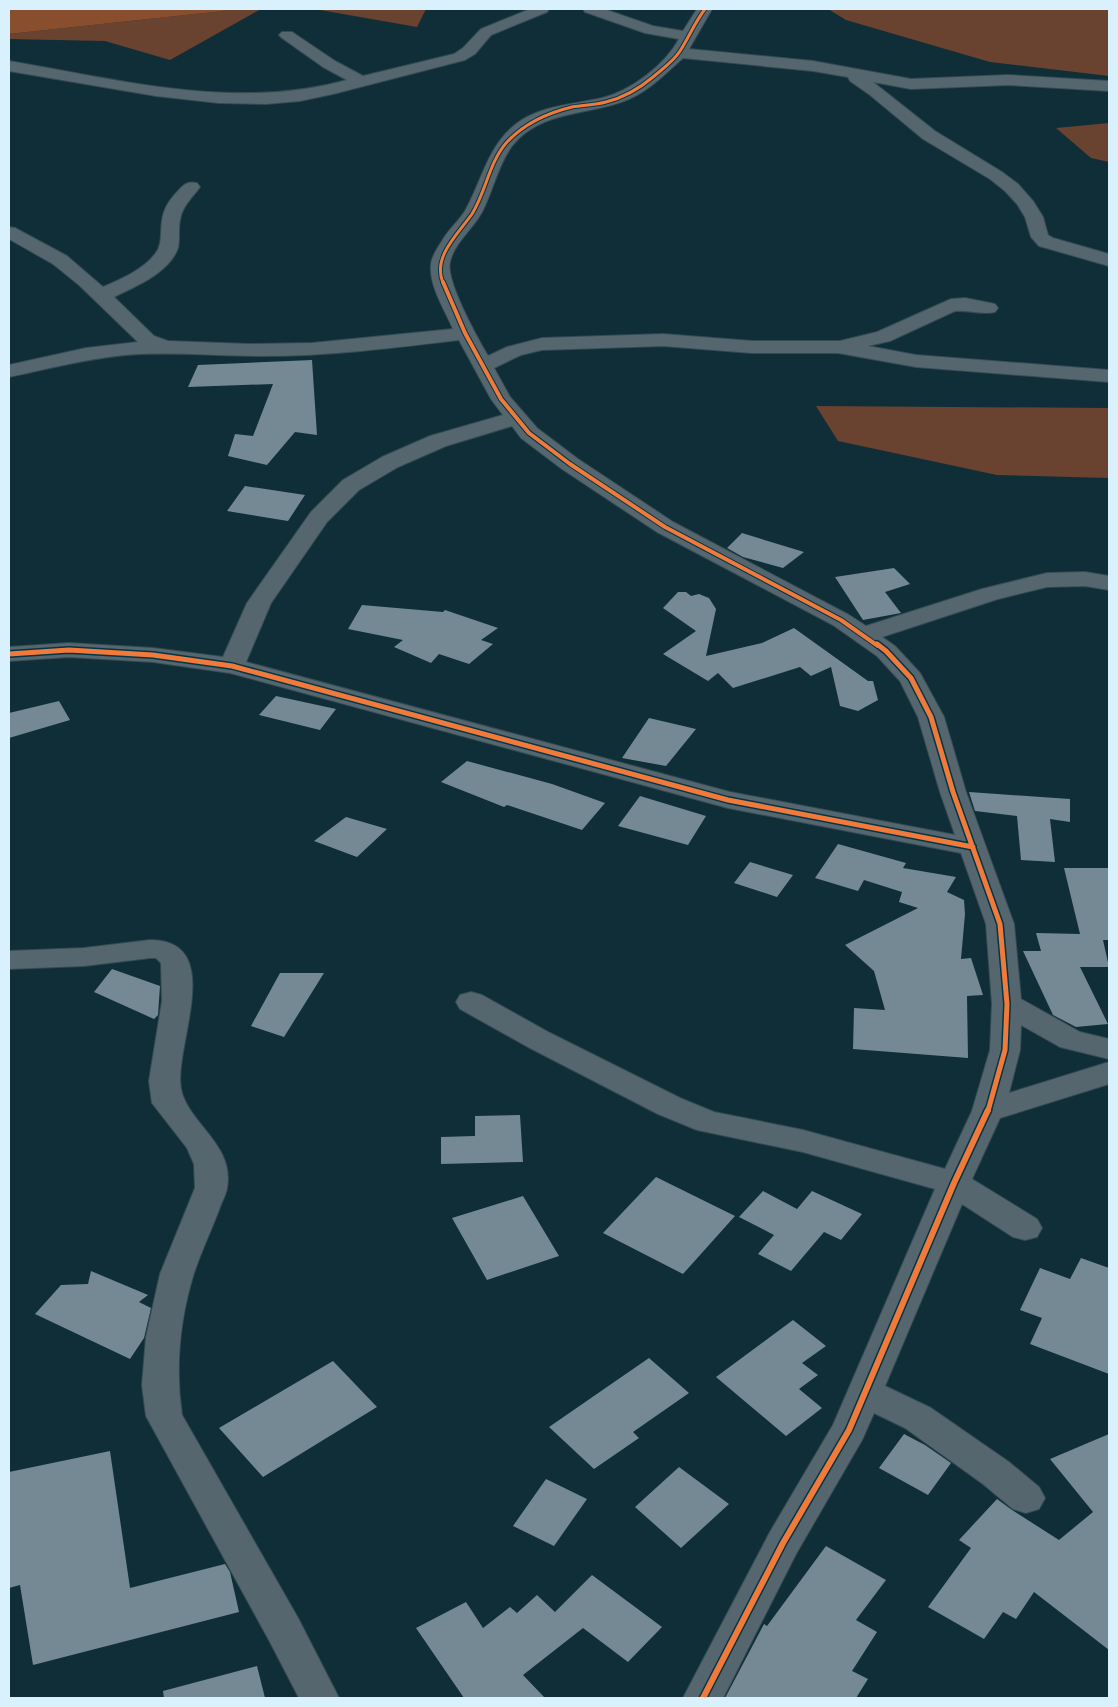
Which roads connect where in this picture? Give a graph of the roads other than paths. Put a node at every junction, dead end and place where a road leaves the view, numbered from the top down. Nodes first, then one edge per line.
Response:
1 (542, 9) edge
2 (590, 9) edge
3 (705, 9) edge
4 (287, 36) dead end
5 (683, 45) junction
6 (9, 66) edge
7 (849, 73) junction
8 (361, 81) junction
9 (1109, 86) edge
10 (191, 187) dead end
11 (9, 232) edge
12 (1109, 260) edge
13 (101, 296) junction
14 (988, 308) dead end
15 (465, 333) junction
16 (165, 346) junction
17 (838, 347) junction
18 (483, 366) junction
19 (9, 371) edge
20 (1109, 376) edge
21 (516, 418) junction
22 (1109, 583) edge
23 (864, 635) junction
24 (9, 654) edge
25 (232, 666) junction
26 (973, 846) junction
27 (9, 960) edge
28 (471, 1002) dead end
29 (1007, 1004) junction
30 (1109, 1049) edge
31 (1109, 1073) edge
32 (988, 1111) junction
33 (954, 1184) junction
34 (1025, 1228) dead end
35 (865, 1392) junction
36 (1026, 1498) dead end
37 (319, 1698) edge
38 (703, 1698) edge

1 - 8 street
2 - 5 street
3 - 5 street
4 - 8 street
5 - 7 street
5 - 15 street
6 - 8 street
7 - 9 street
7 - 12 street
10 - 13 street
11 - 13 street
13 - 16 street
14 - 17 street
15 - 16 street
15 - 18 street
16 - 19 street
17 - 18 street
17 - 20 street
18 - 21 street
21 - 23 street
21 - 25 street
22 - 23 street
23 - 26 street
24 - 25 street
25 - 26 street
26 - 29 street
27 - 37 street
28 - 33 street
29 - 30 street
29 - 32 street
31 - 32 street
32 - 33 street
33 - 34 street
33 - 35 street
35 - 36 street
35 - 38 street

